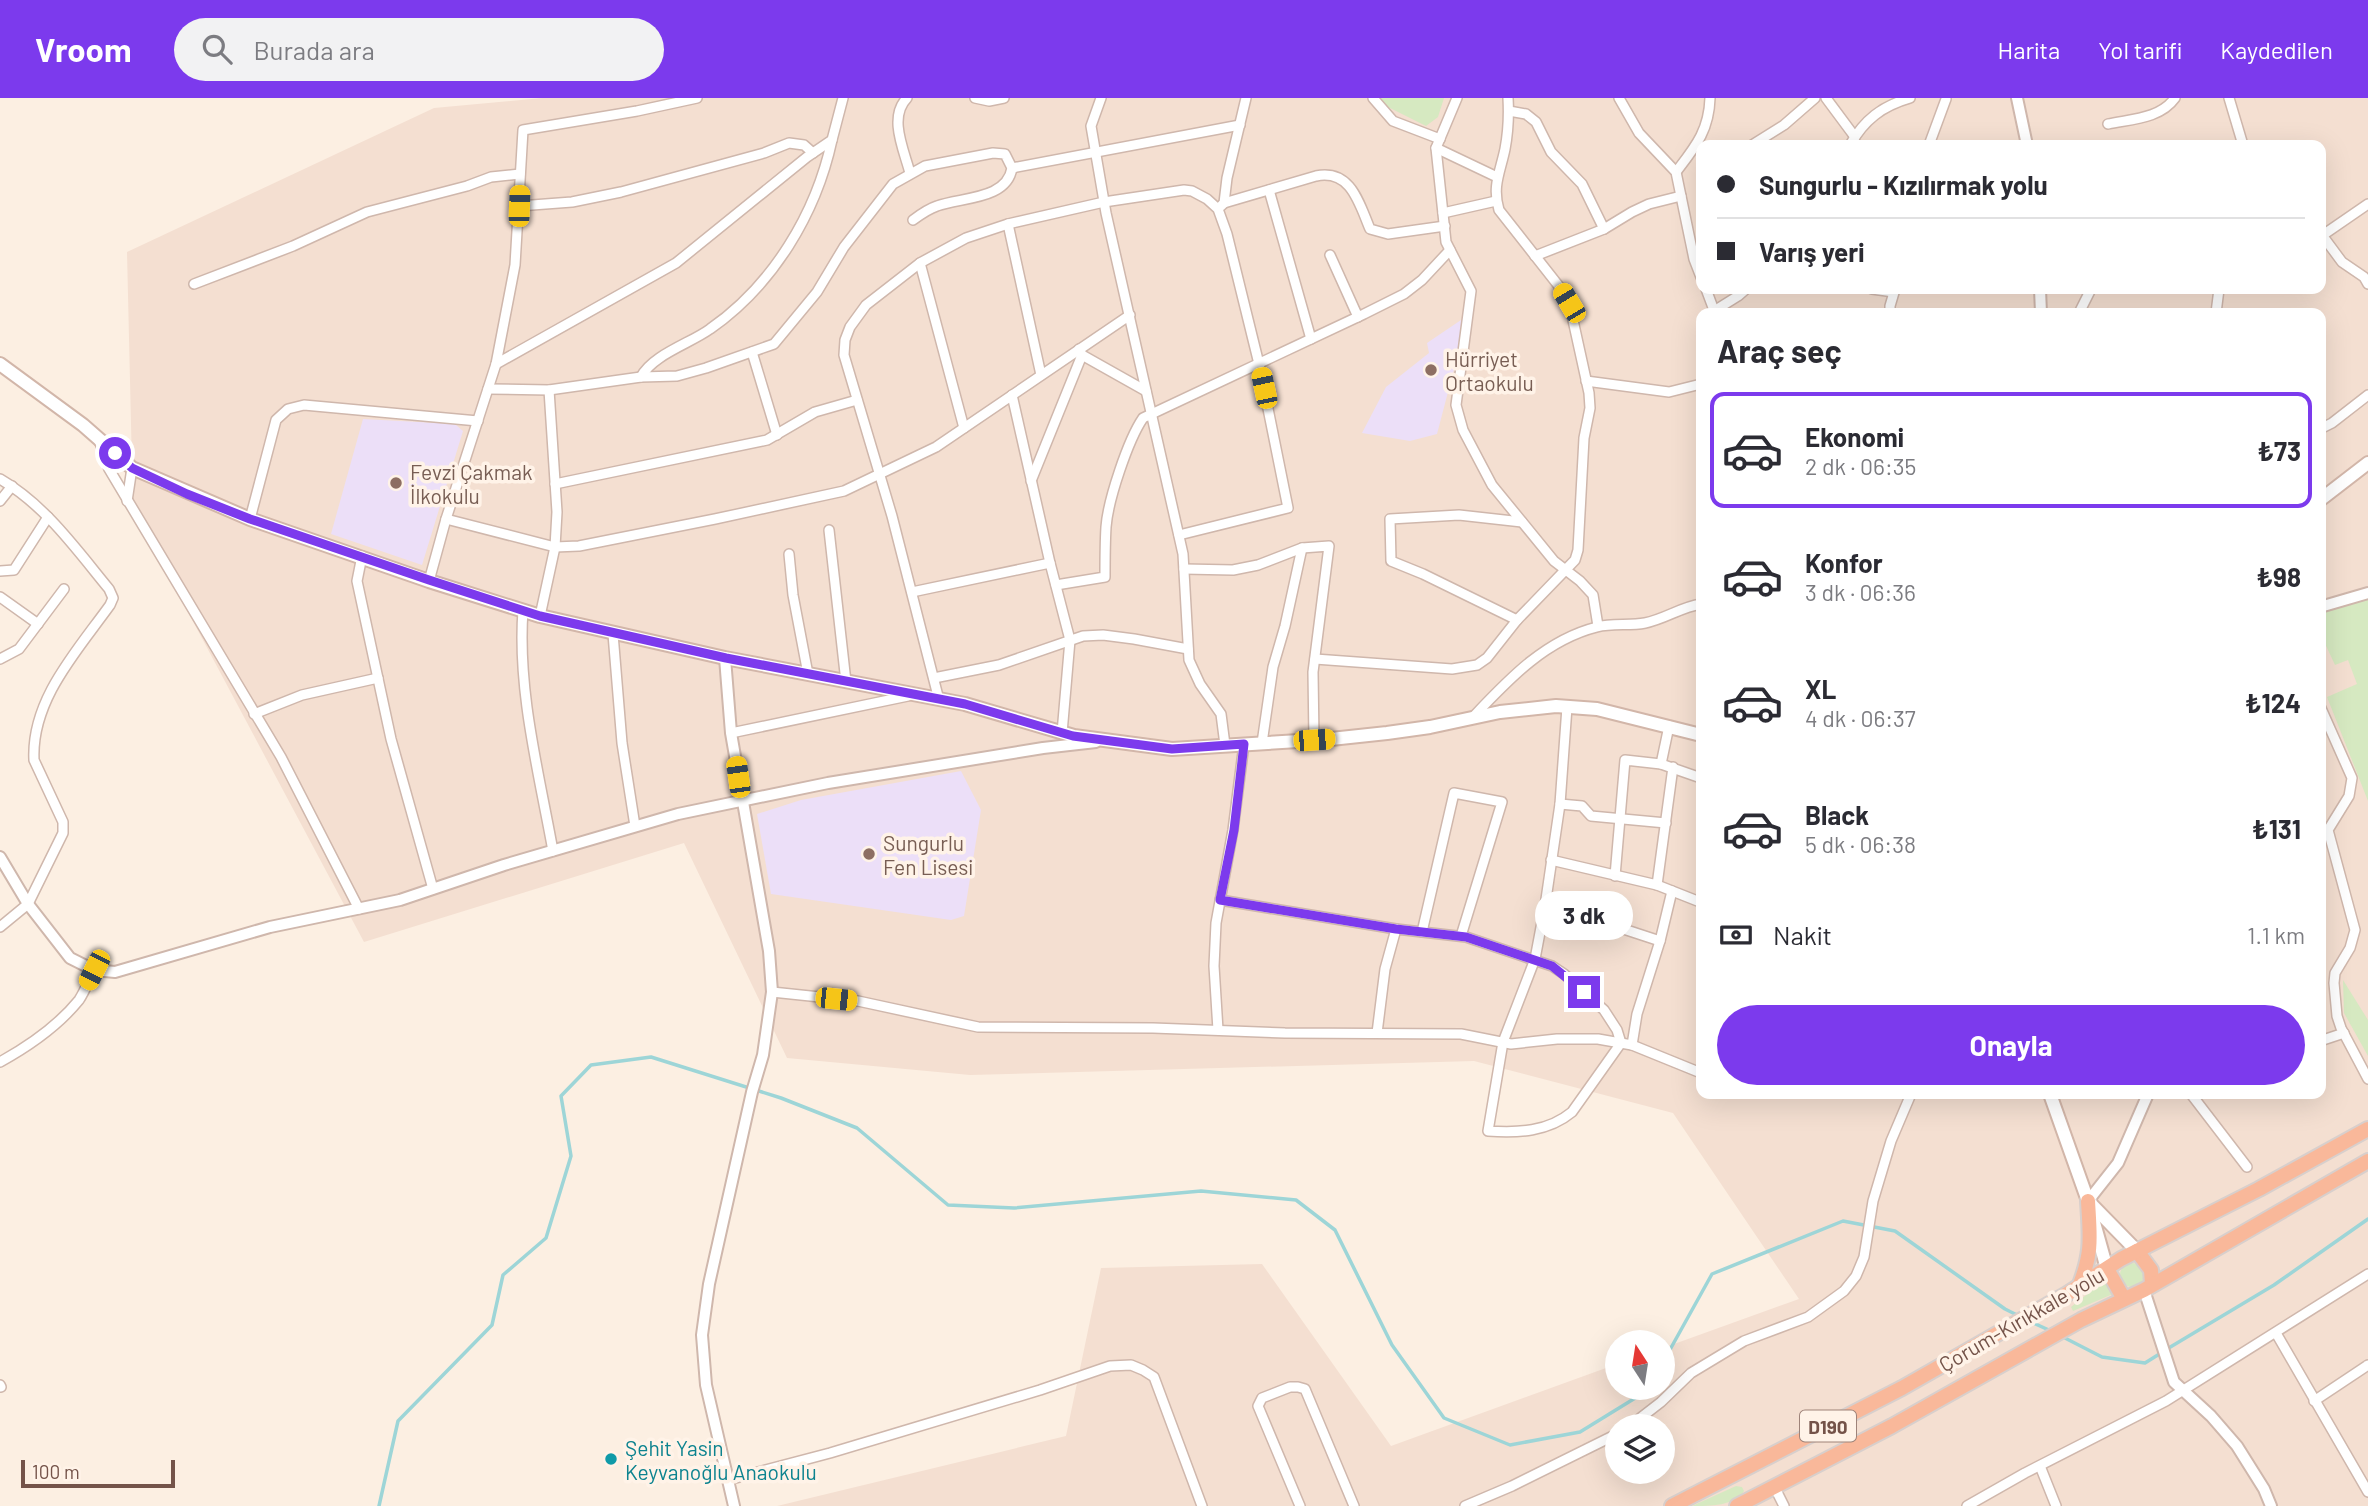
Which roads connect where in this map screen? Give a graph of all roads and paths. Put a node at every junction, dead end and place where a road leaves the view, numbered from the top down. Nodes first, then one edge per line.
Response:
1 (697, 98) edge
2 (843, 98) edge
3 (907, 98) edge
4 (975, 98) edge
5 (1004, 98) edge
6 (1101, 98) edge
7 (1247, 98) edge
8 (1373, 98) edge
9 (1457, 98) edge
10 (1508, 98) edge
11 (1619, 98) edge
12 (1710, 98) edge
13 (1815, 98) edge
14 (1826, 98) edge
15 (1910, 98) edge
16 (1940, 98) edge
17 (1951, 98) edge
18 (2017, 98) edge
19 (2175, 98) edge
20 (2228, 98) edge
21 (1946, 99) edge
22 (1509, 111) junction
23 (2108, 124) dead end
24 (1240, 125) junction
25 (832, 140) junction
26 (1701, 140) edge
27 (1760, 140) edge
28 (1852, 140) edge
29 (1854, 140) edge
30 (1931, 140) edge
31 (2027, 140) edge
32 (2241, 140) edge
33 (1438, 143) junction
34 (1096, 152) junction
35 (1696, 152) edge
36 (814, 153) junction
37 (1012, 168) junction
38 (1676, 172) junction
39 (910, 173) junction
40 (520, 174) junction
41 (1497, 177) junction
42 (1269, 190) junction
43 (1681, 196) junction
44 (1496, 201) junction
45 (1104, 202) junction
46 (2368, 204) edge
47 (519, 206) junction
48 (1221, 206) junction
49 (1443, 213) junction
50 (913, 220) dead end
51 (1007, 223) junction
52 (1445, 226) junction
53 (1604, 229) junction
54 (2326, 233) edge
55 (2326, 242) edge
56 (1450, 250) junction
57 (1330, 255) dead end
58 (1535, 256) junction
59 (920, 263) junction
60 (1696, 264) edge
61 (194, 284) dead end
62 (2368, 284) edge
63 (1740, 294) edge
64 (1721, 308) edge
65 (1130, 315) junction
66 (1358, 317) junction
67 (1311, 339) junction
68 (752, 352) junction
69 (1080, 352) junction
70 (0, 364) edge
71 (496, 364) junction
72 (1259, 364) junction
73 (1041, 375) junction
74 (641, 377) junction
75 (1586, 381) junction
76 (1696, 385) edge
77 (488, 389) junction
78 (549, 390) junction
79 (1146, 391) junction
80 (1012, 395) junction
81 (2368, 395) edge
82 (858, 400) junction
83 (1151, 413) junction
84 (478, 421) junction
85 (2326, 426) edge
86 (964, 428) junction
87 (777, 435) junction
88 (98, 439) junction
89 (2368, 463) edge
90 (132, 468) junction
91 (879, 474) junction
92 (0, 479) edge
93 (1031, 482) junction
94 (555, 484) junction
95 (12, 486) junction
96 (2326, 495) edge
97 (127, 500) junction
98 (0, 501) edge
99 (48, 517) junction
100 (250, 519) junction
101 (446, 519) junction
102 (1522, 522) junction
103 (829, 530) dead end
104 (1179, 535) junction
105 (555, 547) junction
106 (1302, 548) junction
107 (789, 554) dead end
108 (362, 556) junction
109 (1050, 563) junction
110 (1184, 569) junction
111 (1565, 569) junction
112 (0, 571) edge
113 (429, 580) junction
114 (1056, 585) junction
115 (64, 589) dead end
116 (912, 592) junction
117 (2368, 593) edge
118 (0, 597) edge
119 (1696, 605) edge
120 (2326, 605) edge
121 (523, 610) junction
122 (540, 616) junction
123 (1517, 620) junction
124 (38, 624) junction
125 (1598, 626) junction
126 (613, 634) junction
127 (1070, 640) junction
128 (1188, 649) junction
129 (726, 658) junction
130 (0, 659) edge
131 (1315, 659) junction
132 (808, 674) junction
133 (378, 678) junction
134 (934, 678) junction
135 (846, 681) junction
136 (912, 695) junction
137 (939, 700) junction
138 (1567, 707) junction
139 (254, 714) junction
140 (1471, 719) junction
141 (2326, 720) edge
142 (1668, 726) junction
143 (732, 733) junction
144 (1062, 733) junction
145 (1696, 734) edge
146 (1107, 740) junction
147 (1314, 740) junction
148 (1262, 743) junction
149 (1244, 744) junction
150 (1225, 746) junction
151 (1661, 764) junction
152 (1673, 767) junction
153 (1696, 776) edge
154 (741, 799) junction
155 (1560, 804) junction
156 (1621, 818) junction
157 (1665, 823) junction
158 (635, 826) junction
159 (2326, 827) edge
160 (2326, 836) edge
161 (553, 851) junction
162 (0, 857) edge
163 (1551, 860) junction
164 (1615, 876) junction
165 (1657, 885) junction
166 (433, 889) junction
167 (1672, 891) junction
168 (1696, 898) edge
169 (1220, 900) junction
170 (28, 904) junction
171 (1545, 906) junction
172 (359, 909) junction
173 (0, 928) edge
174 (1396, 929) junction
175 (1422, 932) junction
176 (1461, 936) junction
177 (1660, 941) junction
178 (1535, 959) junction
179 (94, 970) junction
180 (772, 992) junction
181 (1217, 1030) junction
182 (1377, 1033) junction
183 (2343, 1033) junction
184 (2326, 1039) edge
185 (1503, 1042) junction
186 (1621, 1043) junction
187 (1632, 1045) junction
188 (0, 1062) edge
189 (1696, 1071) edge
190 (2368, 1079) edge
191 (1909, 1099) edge
192 (2052, 1099) edge
193 (2146, 1099) edge
194 (2195, 1099) edge
195 (2368, 1129) edge
196 (2368, 1161) edge
197 (2247, 1167) dead end
198 (2088, 1200) junction
199 (2137, 1251) junction
200 (2107, 1269) junction
201 (2366, 1279) edge
202 (2148, 1287) junction
203 (2073, 1290) junction
204 (2124, 1299) junction
205 (2276, 1333) junction
206 (2368, 1365) edge
207 (2183, 1391) junction
208 (2314, 1401) junction
209 (1646, 1414) edge
210 (1605, 1440) edge
211 (2040, 1466) junction
212 (728, 1480) junction
213 (1775, 1488) junction
214 (2367, 1489) edge
215 (734, 1506) edge
216 (1202, 1506) edge
217 (1300, 1506) edge
218 (1354, 1506) edge
219 (1465, 1506) edge
220 (1672, 1506) edge
221 (1737, 1506) edge
222 (1784, 1506) edge
223 (1968, 1506) edge
224 (2056, 1506) edge
225 (2271, 1506) edge

1 - 40 street
2 - 25 street
3 - 39 street
4 - 5 street
6 - 34 street
7 - 24 street
8 - 33 street
9 - 33 street
10 - 22 street
11 - 38 street
12 - 26 street
13 - 27 street
14 - 28 street
15 - 29 street
16 - 21 street
17 - 21 street
18 - 31 street
19 - 23 street
20 - 32 street
21 - 30 street
22 - 41 street
22 - 53 street
24 - 34 street
24 - 48 street
25 - 36 street
25 - 74 street
33 - 41 street
33 - 49 street
34 - 37 street
34 - 45 street
35 - 38 street
36 - 47 street
36 - 71 street
37 - 39 street
37 - 50 street
38 - 43 street
39 - 68 street
40 - 47 street
40 - 61 street
41 - 44 street
42 - 48 street
42 - 52 street
42 - 67 street
43 - 53 street
43 - 60 street
44 - 49 street
44 - 58 street
45 - 48 street
45 - 51 street
45 - 65 street
46 - 54 street
47 - 71 street
48 - 72 street
49 - 52 street
51 - 59 street
51 - 73 street
52 - 56 street
53 - 58 street
55 - 62 street
56 - 66 street
56 - 102 street
57 - 66 street
58 - 75 street
59 - 82 street
59 - 86 street
63 - 64 street
65 - 69 street
65 - 79 street
66 - 67 street
67 - 72 street
68 - 74 street
68 - 87 street
69 - 73 street
69 - 79 street
69 - 93 street
70 - 88 main road
71 - 77 street
72 - 83 street
72 - 104 street
73 - 80 street
74 - 78 street
75 - 76 street
75 - 111 street
77 - 78 street
77 - 84 street
78 - 94 street
79 - 83 street
80 - 86 street
80 - 93 street
81 - 85 street
82 - 87 street
82 - 91 street
83 - 104 street
83 - 114 street
84 - 100 street
84 - 101 street
86 - 91 street
87 - 94 street
88 - 90 main road
88 - 97 street
89 - 96 main road
90 - 97 street
90 - 100 main road
91 - 105 street
91 - 116 street
92 - 95 street
93 - 109 street
94 - 105 street
95 - 98 street
95 - 99 street
97 - 139 street
99 - 112 street
99 - 170 street
100 - 108 main road
101 - 105 street
101 - 113 street
102 - 111 street
102 - 123 street
103 - 135 street
104 - 110 street
105 - 122 street
106 - 110 street
106 - 131 street
106 - 148 street
107 - 132 street
108 - 113 main road
108 - 133 street
109 - 114 street
109 - 116 street
110 - 128 street
111 - 123 street
111 - 125 street
113 - 121 main road
114 - 127 street
115 - 124 street
116 - 134 street
117 - 120 street
118 - 124 street
119 - 125 street
121 - 122 main road
121 - 161 street
122 - 126 main road
123 - 131 street
124 - 130 street
125 - 140 street
126 - 129 main road
126 - 158 street
127 - 128 street
127 - 134 street
127 - 144 street
128 - 150 street
129 - 132 main road
129 - 143 street
131 - 147 street
132 - 135 main road
133 - 139 street
133 - 166 street
134 - 137 street
135 - 136 main road
136 - 137 main road
136 - 143 street
137 - 144 main road
138 - 140 main road
138 - 142 main road
138 - 155 street
139 - 172 street
140 - 147 main road
141 - 159 street
142 - 145 main road
142 - 151 street
143 - 154 street
144 - 146 main road
146 - 150 main road
146 - 154 street
147 - 148 main road
148 - 149 main road
149 - 150 main road
149 - 169 street
151 - 152 street
151 - 156 street
152 - 153 street
152 - 157 street
154 - 158 street
154 - 180 street
155 - 156 street
155 - 163 street
156 - 157 street
156 - 164 street
157 - 165 street
158 - 161 street
160 - 183 street
161 - 166 street
162 - 170 street
163 - 164 street
163 - 171 street
164 - 165 street
165 - 167 street
166 - 172 street
167 - 168 street
167 - 177 street
169 - 174 street
169 - 181 street
170 - 173 street
170 - 179 street
171 - 177 street
171 - 178 street
172 - 179 street
174 - 175 street
174 - 182 street
175 - 176 street
175 - 176 street
176 - 178 street
177 - 187 street
178 - 185 street
178 - 186 street
179 - 188 street
180 - 181 street
180 - 212 street
181 - 182 street
182 - 185 street
183 - 184 street
183 - 190 street
185 - 186 street
185 - 186 street
186 - 187 street
187 - 189 street
191 - 209 street
192 - 198 main road
193 - 198 street
194 - 197 street
195 - 199 highway, Çorum-Kırıkkale yolu / D190
196 - 202 highway, Çorum-Kırıkkale yolu / D190
198 - 199 main road
198 - 200 main road
198 - 203 highway
199 - 200 highway, Çorum-Kırıkkale yolu / D190
199 - 202 highway
200 - 203 highway, Çorum-Kırıkkale yolu / D190
200 - 204 highway
201 - 205 street
202 - 204 highway, Çorum-Kırıkkale yolu / D190
202 - 207 street
203 - 220 highway, Çorum-Kırıkkale yolu / D190
204 - 213 highway, Çorum-Kırıkkale yolu / D190
205 - 207 street
205 - 208 street
206 - 208 street
207 - 211 street
207 - 225 street
208 - 214 street
210 - 219 street
211 - 223 street
211 - 224 street
212 - 215 street
212 - 216 street
213 - 221 highway, Çorum-Kırıkkale yolu / D190
213 - 222 street
217 - 218 street

